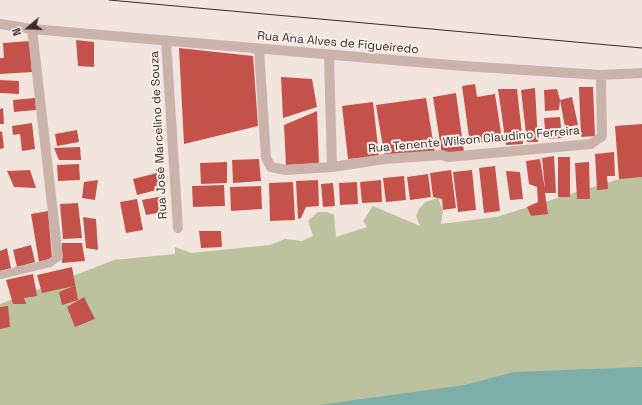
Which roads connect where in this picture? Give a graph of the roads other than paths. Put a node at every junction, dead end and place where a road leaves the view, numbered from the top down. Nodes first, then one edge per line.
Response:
1 (0, 24) edge
2 (32, 29) junction
3 (166, 40) junction
4 (259, 49) junction
5 (329, 55) junction
6 (642, 73) edge
7 (601, 75) junction
8 (332, 167) junction
9 (178, 228) dead end
10 (58, 257) joint
11 (0, 275) edge

1 - 2 street, Rua Ana Alves de Figueiredo
2 - 3 street, Rua Ana Alves de Figueiredo
2 - 10 street
3 - 4 street, Rua Ana Alves de Figueiredo
3 - 9 street, Rua José Marcelino de Souza
4 - 5 street, Rua Ana Alves de Figueiredo
4 - 8 street, Rua Tenente Wilson Claudino Ferreira
5 - 7 street, Rua Ana Alves de Figueiredo
5 - 8 street
6 - 7 street, Rua Ana Alves de Figueiredo
7 - 8 street, Rua Tenente Wilson Claudino Ferreira
10 - 11 lane

